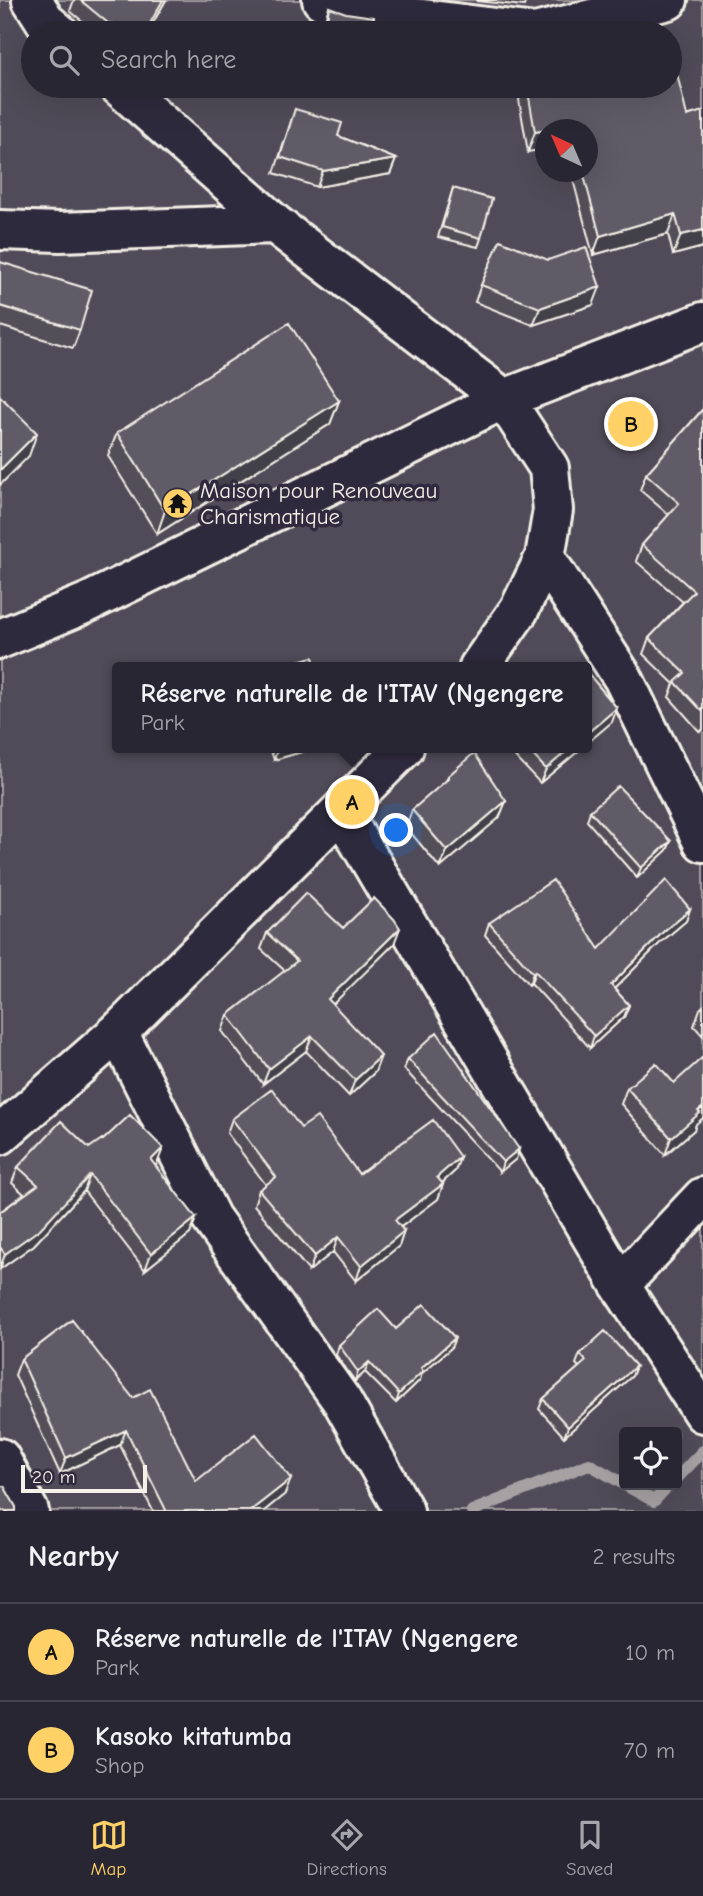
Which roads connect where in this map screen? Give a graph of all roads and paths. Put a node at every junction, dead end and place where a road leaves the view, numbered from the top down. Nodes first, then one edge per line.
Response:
1 (32, 0) edge
2 (322, 0) edge
3 (668, 0) edge
4 (45, 21) edge
5 (438, 21) edge
6 (583, 21) edge
7 (133, 98) edge
8 (275, 224) junction
9 (0, 230) edge
10 (703, 321) edge
11 (504, 399) junction
12 (545, 557) junction
13 (0, 639) edge
14 (483, 662) edge
15 (399, 753) edge
16 (341, 811) junction
17 (703, 842) edge
18 (118, 1032) junction
19 (0, 1136) edge
20 (703, 1197) edge
21 (620, 1284) junction
22 (703, 1413) edge
23 (0, 1458) edge
24 (29, 1511) edge
25 (404, 1511) edge

1 - 4 street
2 - 5 street
3 - 6 street
7 - 8 street
8 - 9 street
8 - 11 street
10 - 11 street
11 - 12 street
11 - 13 street
12 - 14 street
12 - 17 street
15 - 16 street
16 - 18 street
16 - 21 street
18 - 19 street
18 - 25 street
20 - 21 street
21 - 22 street
23 - 24 street

